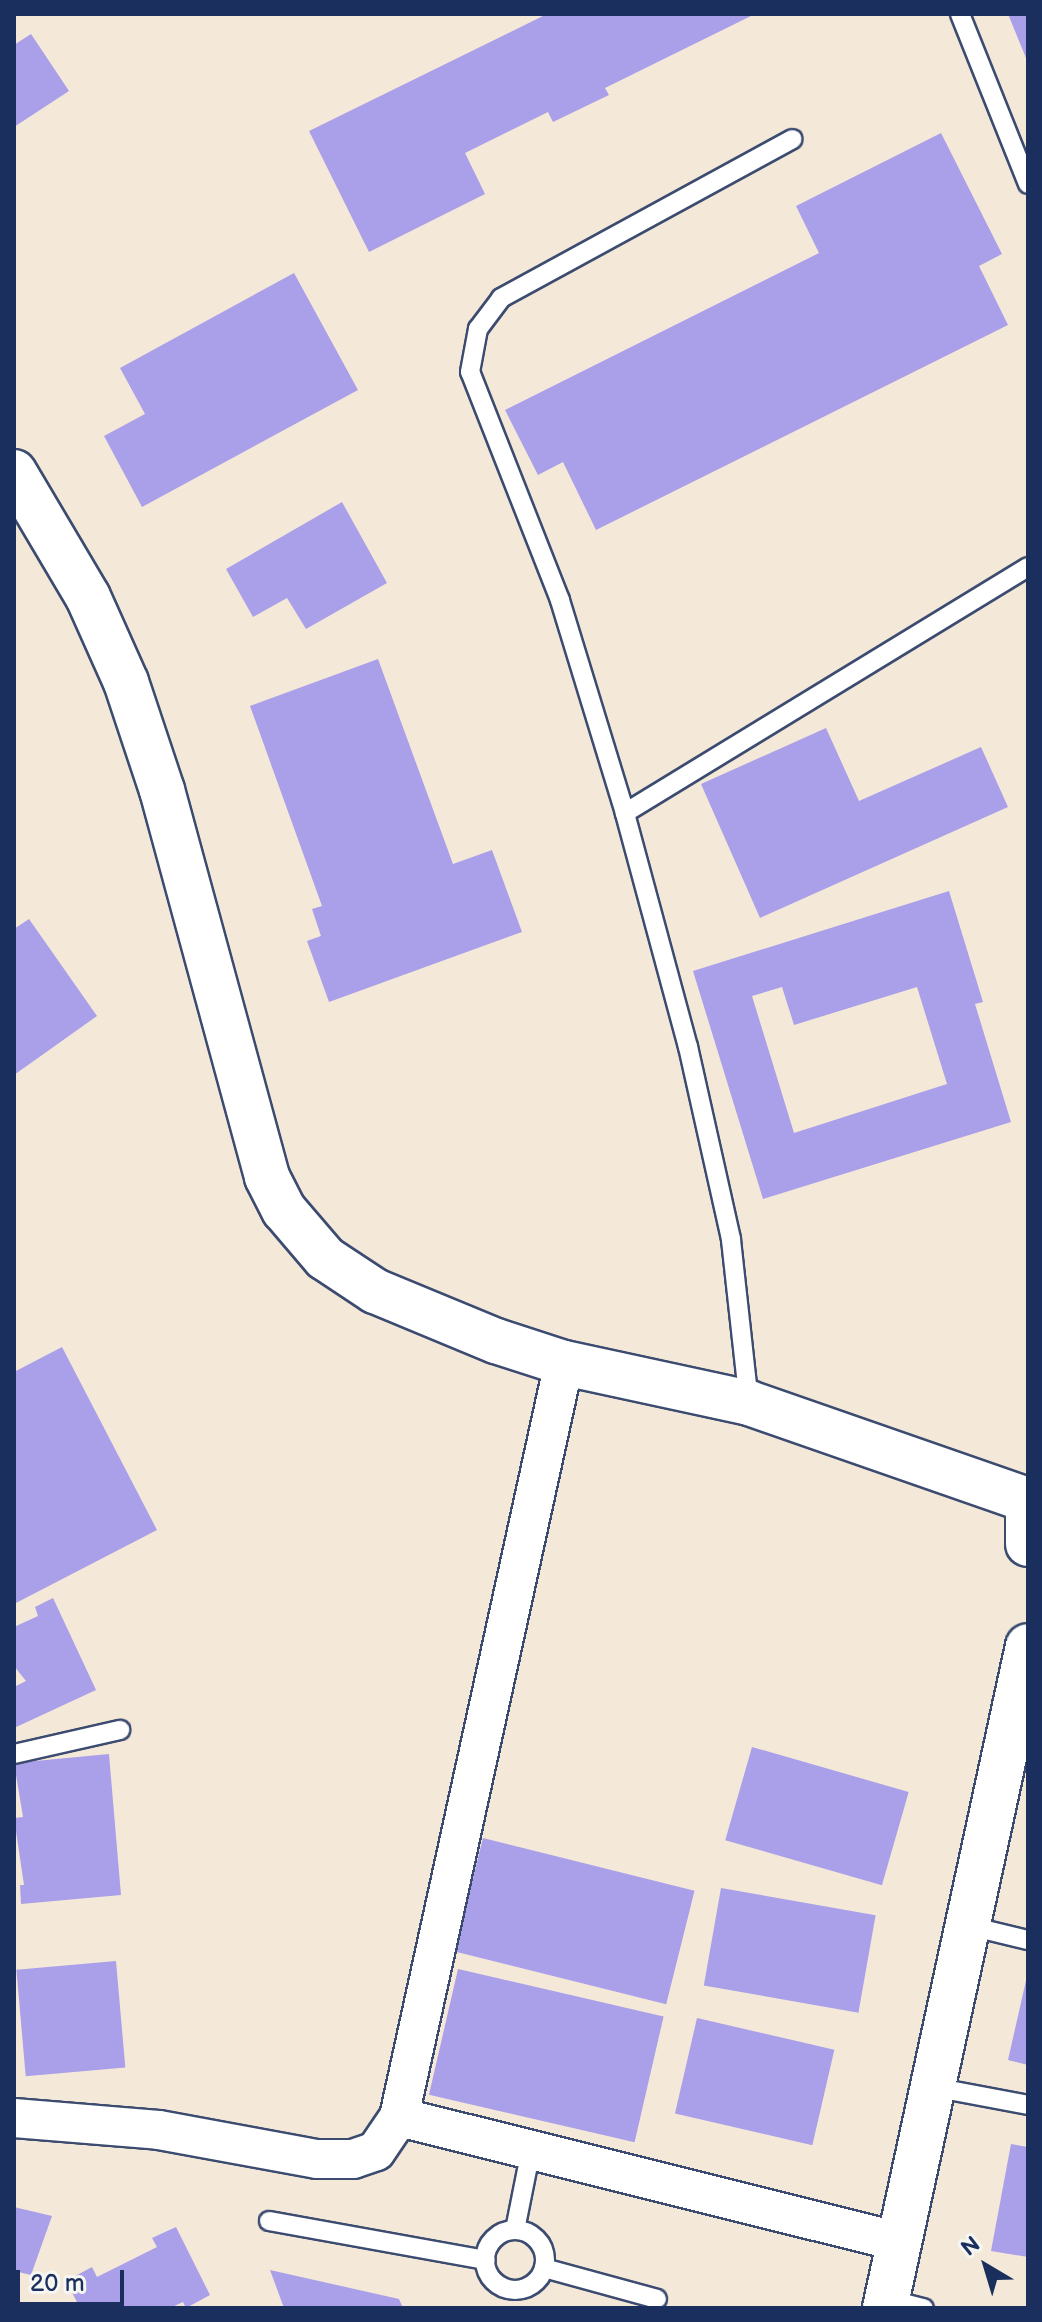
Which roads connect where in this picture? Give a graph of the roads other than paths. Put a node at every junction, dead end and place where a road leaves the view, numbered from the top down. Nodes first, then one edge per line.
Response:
1 (960, 14) edge
2 (793, 139) dead end
3 (1028, 184) edge
4 (14, 472) edge
5 (1028, 567) edge
6 (625, 813) junction
7 (564, 1363) junction
8 (749, 1403) junction
9 (1028, 1500) edge
10 (1028, 1509) edge
11 (1028, 1544) edge
12 (1028, 1646) edge
13 (120, 1730) dead end
14 (14, 1754) edge
15 (1013, 1780) edge
16 (966, 1925) junction
17 (1028, 1940) edge
18 (931, 2086) junction
19 (1028, 2105) edge
20 (399, 2117) junction
21 (14, 2118) edge
22 (531, 2150) junction
23 (269, 2221) dead end
24 (515, 2230) junction
25 (896, 2241) junction
26 (486, 2260) junction
27 (544, 2268) junction
28 (657, 2299) dead end
29 (899, 2305) edge

1 - 3 lane
2 - 6 lane
4 - 7 street
5 - 6 lane
6 - 8 lane
7 - 8 street
7 - 20 street
8 - 9 street
10 - 11 street
12 - 15 street
13 - 14 lane
15 - 16 street
16 - 17 lane
16 - 18 street
18 - 19 lane
18 - 25 street
20 - 21 street
20 - 22 street
22 - 24 lane
22 - 25 street
23 - 26 lane
24 - 26 lane
24 - 27 lane
25 - 29 street
26 - 27 lane
27 - 28 lane

